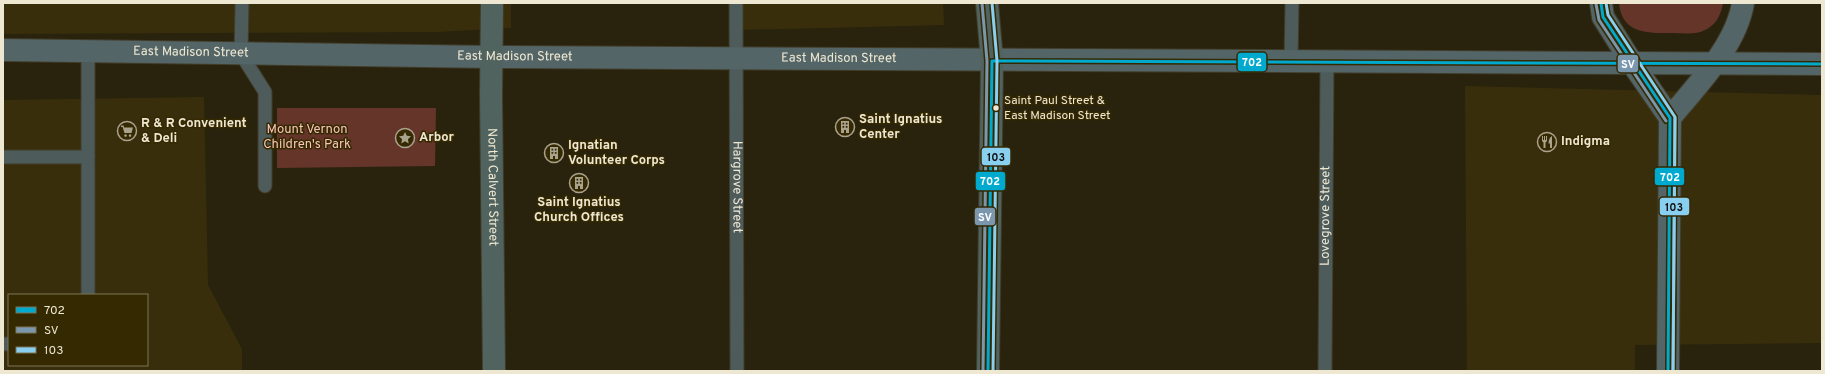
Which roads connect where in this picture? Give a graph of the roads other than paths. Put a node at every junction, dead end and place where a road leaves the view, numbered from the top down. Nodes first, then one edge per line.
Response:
1 (242, 3) edge
2 (492, 3) edge
3 (736, 3) edge
4 (987, 3) edge
5 (1292, 3) edge
6 (1601, 3) edge
7 (1743, 3) edge
8 (3, 50) edge
9 (88, 52) junction
10 (241, 54) junction
11 (492, 57) junction
12 (736, 59) junction
13 (992, 61) junction
14 (1291, 61) junction
15 (1327, 61) junction
16 (1632, 63) junction
17 (1714, 63) junction
18 (1822, 64) edge
19 (1670, 118) junction
20 (3, 157) edge
21 (88, 157) junction
22 (266, 186) dead end
23 (88, 294) edge
24 (494, 371) edge
25 (737, 371) edge
26 (988, 371) edge
27 (1325, 371) edge
28 (1668, 371) edge

1 - 10 lane
2 - 11 main road, North Calvert Street
3 - 12 lane, Hargrove Street
4 - 13 main road
5 - 14 lane
6 - 16 main road
7 - 17 main road
8 - 9 main road, East Madison Street
9 - 10 main road, East Madison Street
9 - 21 lane
10 - 11 main road, East Madison Street
10 - 22 lane
11 - 12 main road, East Madison Street
11 - 24 main road, North Calvert Street
12 - 13 main road, East Madison Street
12 - 25 lane, Hargrove Street
13 - 14 main road, East Madison Street
13 - 26 main road
14 - 15 main road, East Madison Street
15 - 16 main road, East Madison Street
15 - 27 lane, Lovegrove Street
16 - 17 main road, East Madison Street
16 - 19 main road
17 - 18 main road, East Madison Street
17 - 19 main road
19 - 28 main road
20 - 21 lane
21 - 23 lane

